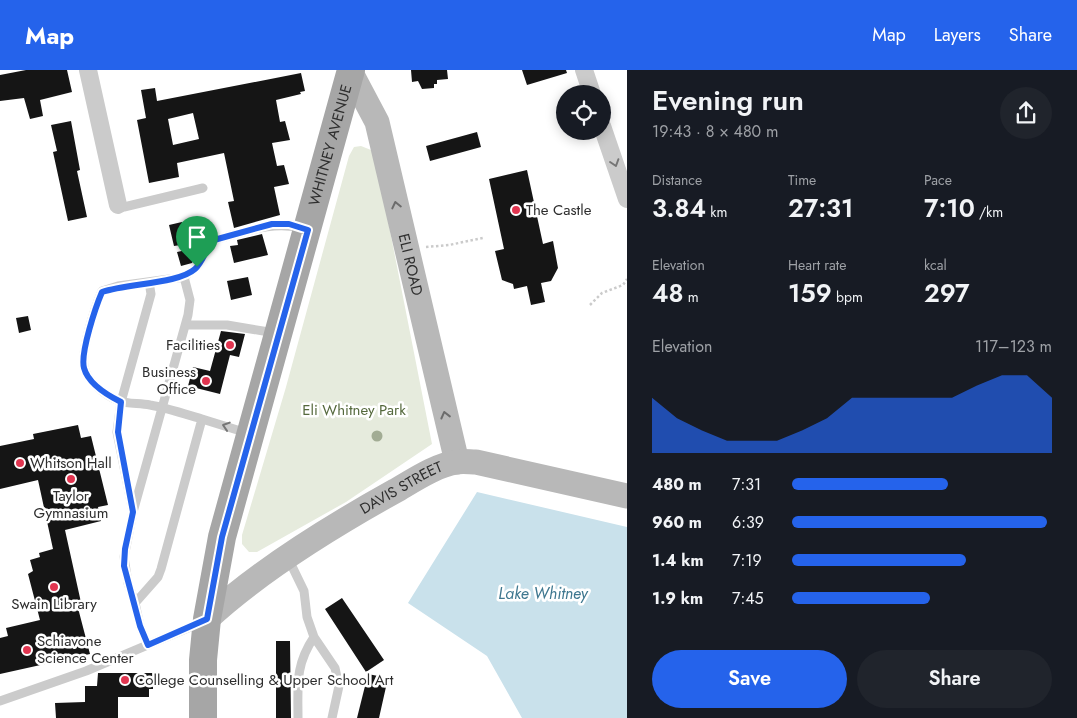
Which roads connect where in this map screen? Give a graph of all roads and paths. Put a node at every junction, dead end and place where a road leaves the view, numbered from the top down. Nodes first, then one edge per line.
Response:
1 (88, 70) edge
2 (584, 70) edge
3 (351, 72) edge
4 (589, 85) edge
5 (607, 140) edge
6 (203, 188) dead end
7 (627, 199) edge
8 (118, 205) joint
9 (308, 230) junction
10 (483, 238) dead end
11 (431, 246) dead end
12 (184, 278) junction
13 (627, 279) edge
14 (149, 282) junction
15 (590, 305) dead end
16 (186, 325) junction
17 (279, 333) junction
18 (121, 402) junction
19 (163, 408) junction
20 (202, 419) junction
21 (250, 434) junction
22 (457, 462) junction
23 (627, 496) edge
24 (133, 512) junction
25 (288, 558) junction
26 (135, 603) junction
27 (207, 619) junction
28 (314, 637) junction
29 (148, 645) junction
30 (0, 701) edge
31 (203, 718) edge
32 (298, 718) edge
33 (332, 718) edge

1 - 8 street
2 - 4 street
3 - 9 main road, WHITNEY AVENUE
22 -> 3 main road, ELI ROAD
5 -> 7 street
6 - 8 lane
9 - 12 lane
9 - 17 main road, WHITNEY AVENUE
10 - 11 path
12 - 14 lane
12 - 16 lane
13 - 15 path
14 - 18 lane
14 - 18 lane
16 - 17 lane
16 - 19 lane
17 - 21 main road, WHITNEY AVENUE
18 - 19 lane
18 - 24 lane
19 - 20 lane
19 - 24 lane
21 -> 20 lane
20 - 26 lane
21 - 27 main road, WHITNEY AVENUE
22 - 23 main road, DAVIS STREET
22 - 25 main road, DAVIS STREET
24 - 26 lane
25 - 27 main road, DAVIS STREET
25 - 28 lane
26 - 29 lane
27 - 29 lane
27 - 31 main road, WHITNEY AVENUE
28 - 32 lane
28 - 33 lane
29 - 30 lane

